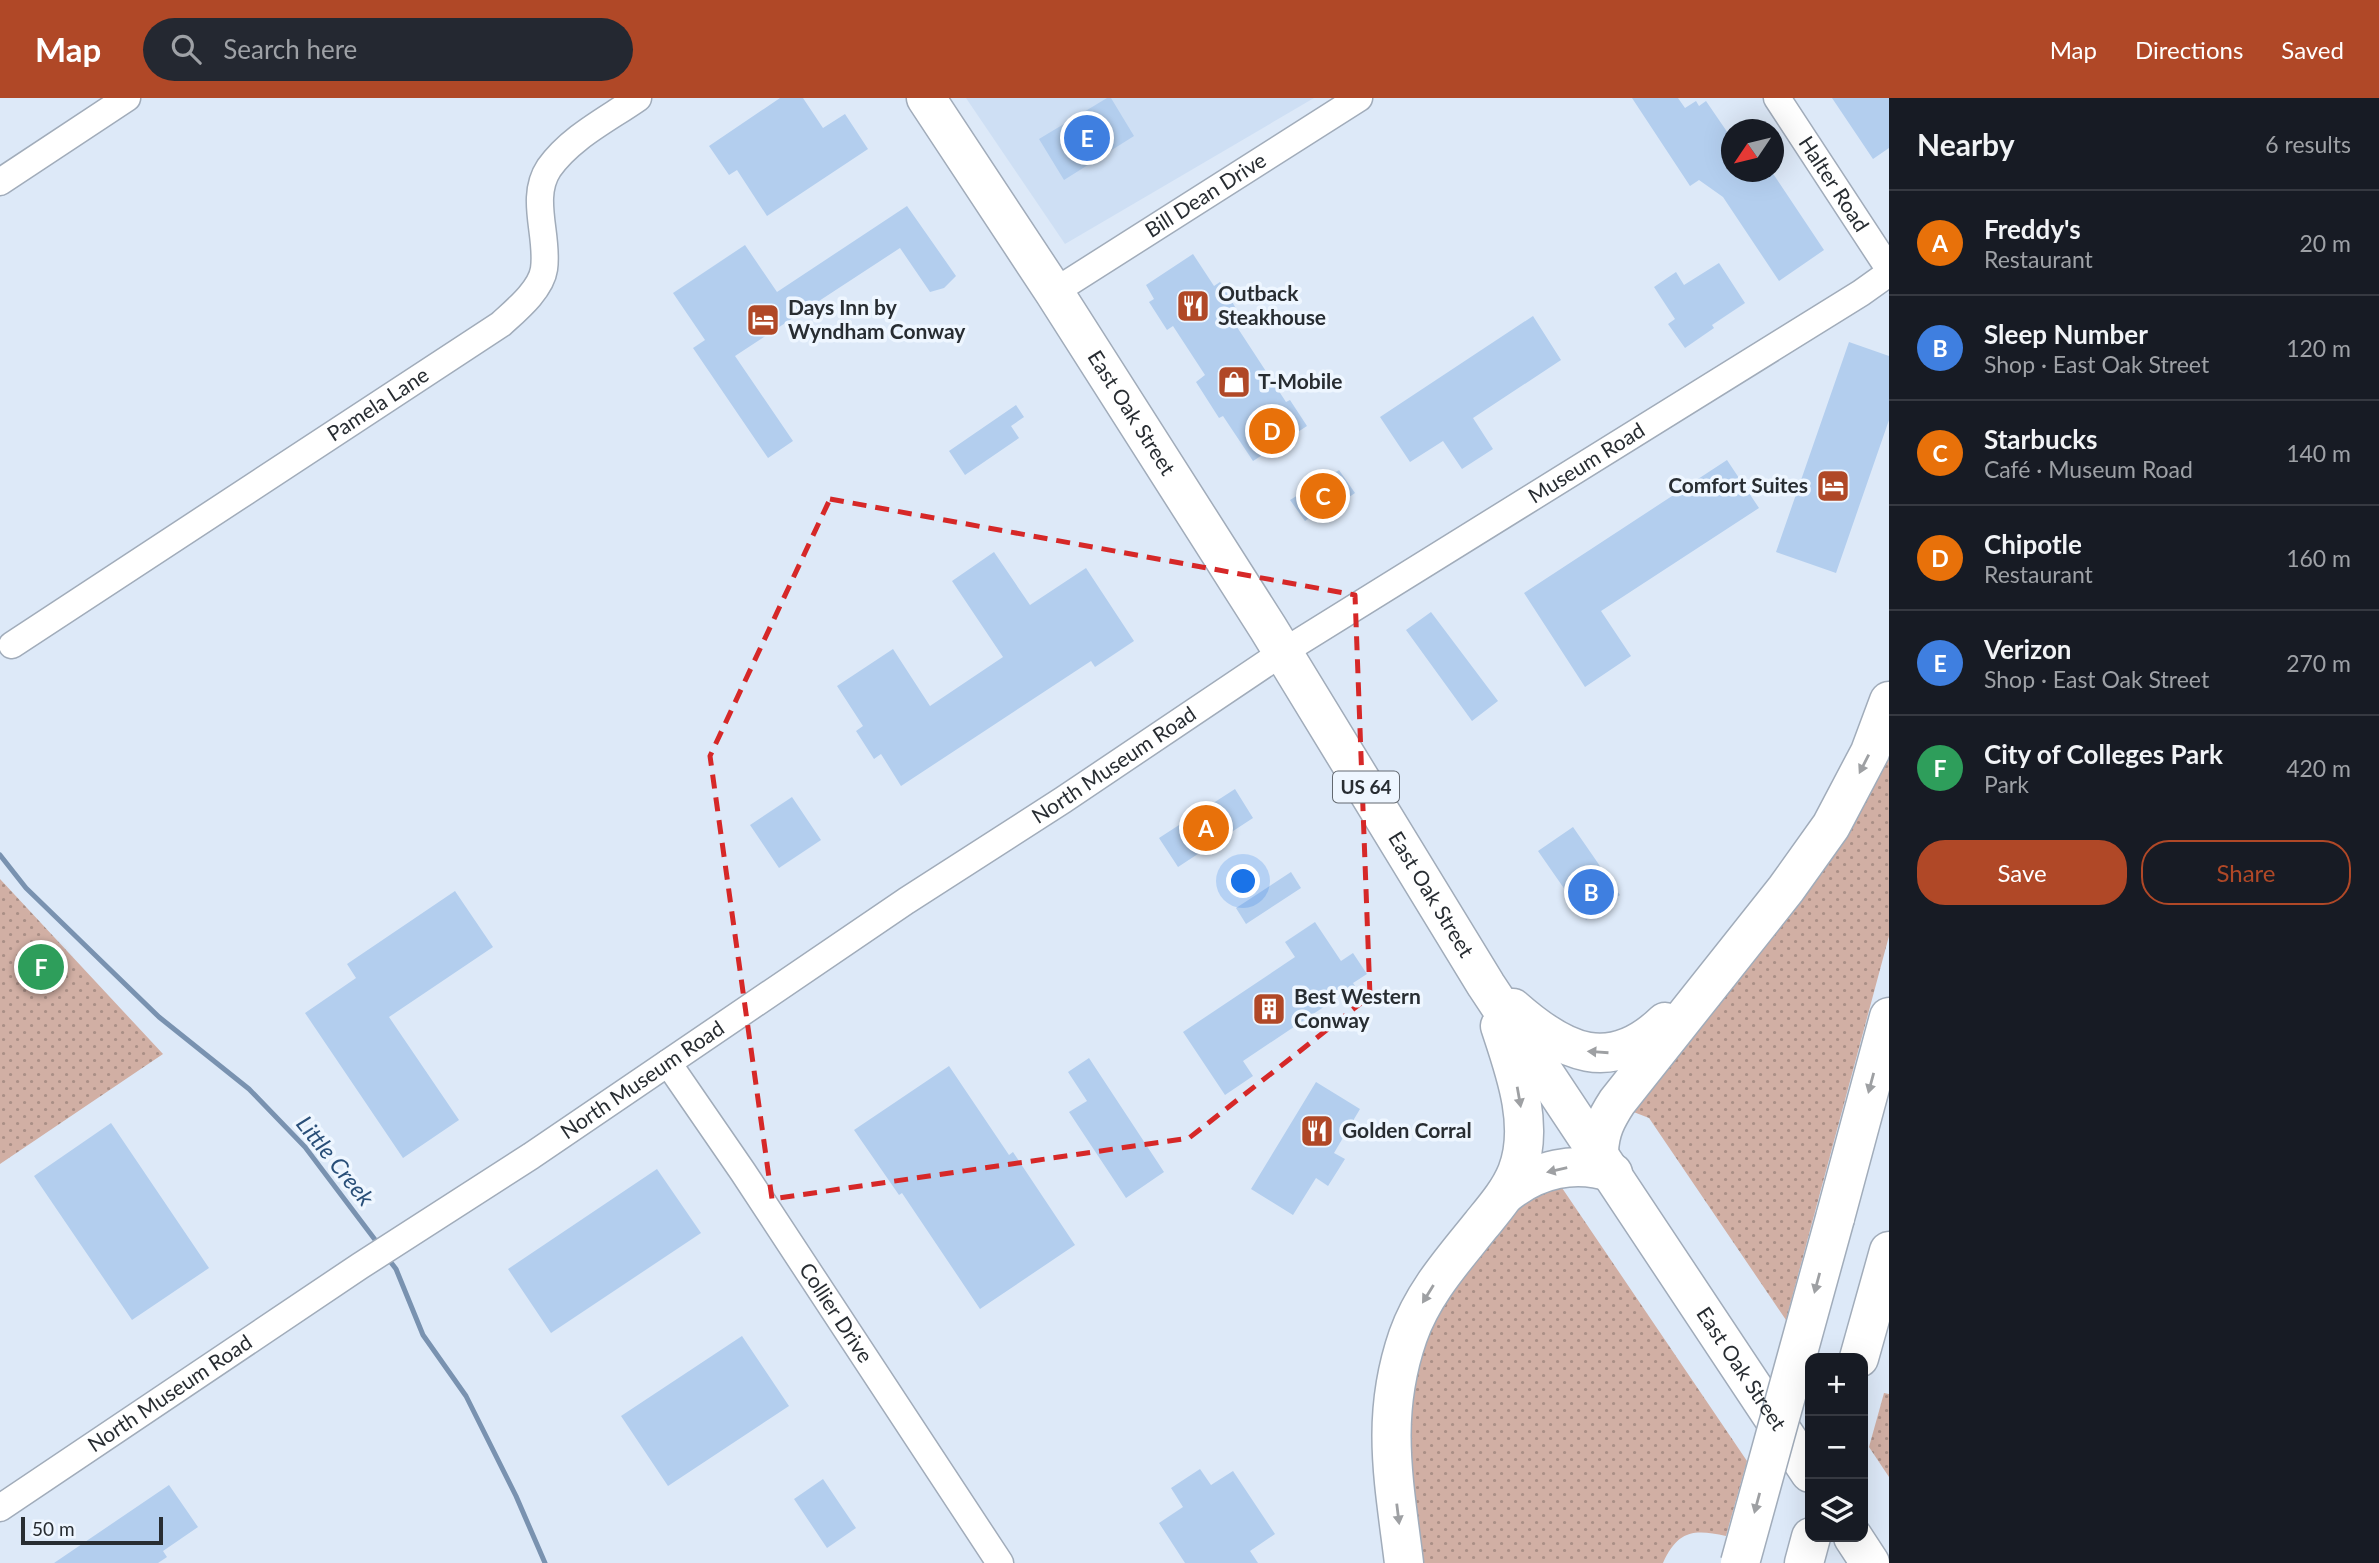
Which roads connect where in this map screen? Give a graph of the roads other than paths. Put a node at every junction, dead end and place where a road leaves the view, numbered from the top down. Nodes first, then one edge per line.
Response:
1 (127, 98) edge
2 (638, 98) edge
3 (926, 98) edge
4 (1359, 98) edge
5 (1777, 98) edge
6 (0, 182) edge
7 (1889, 271) edge
8 (1054, 292) junction
9 (12, 645) dead end
10 (1283, 652) junction
11 (1889, 701) edge
12 (1729, 959) junction
13 (1486, 985) junction
14 (1889, 1017) edge
15 (668, 1063) junction
16 (1606, 1162) junction
17 (1506, 1194) junction
18 (1883, 1269) edge
19 (1860, 1353) edge
20 (1805, 1465) edge
21 (0, 1508) edge
22 (1810, 1542) edge
23 (1856, 1542) edge
24 (1000, 1563) edge
25 (1404, 1563) edge
26 (1740, 1563) edge
27 (1804, 1563) edge
28 (1870, 1563) edge

1 - 6 street
2 - 9 street, Pamela Lane
3 - 8 highway, East Oak Street / US 64
4 - 8 street, Bill Dean Drive
5 - 7 street, Halter Road
7 - 10 street, Museum Road
8 - 10 highway, East Oak Street / US 64
10 - 13 highway, East Oak Street / US 64
10 - 15 street, North Museum Road
11 -> 12 highway
12 -> 13 highway
12 - 16 highway
13 - 16 highway, East Oak Street / US 64
13 -> 17 highway
14 -> 26 highway, bridge
15 - 21 street, North Museum Road
15 - 24 street, Collier Drive
16 -> 17 highway
16 - 20 highway, East Oak Street / US 64
17 -> 25 highway
18 - 19 highway
22 - 27 highway
23 - 28 highway

